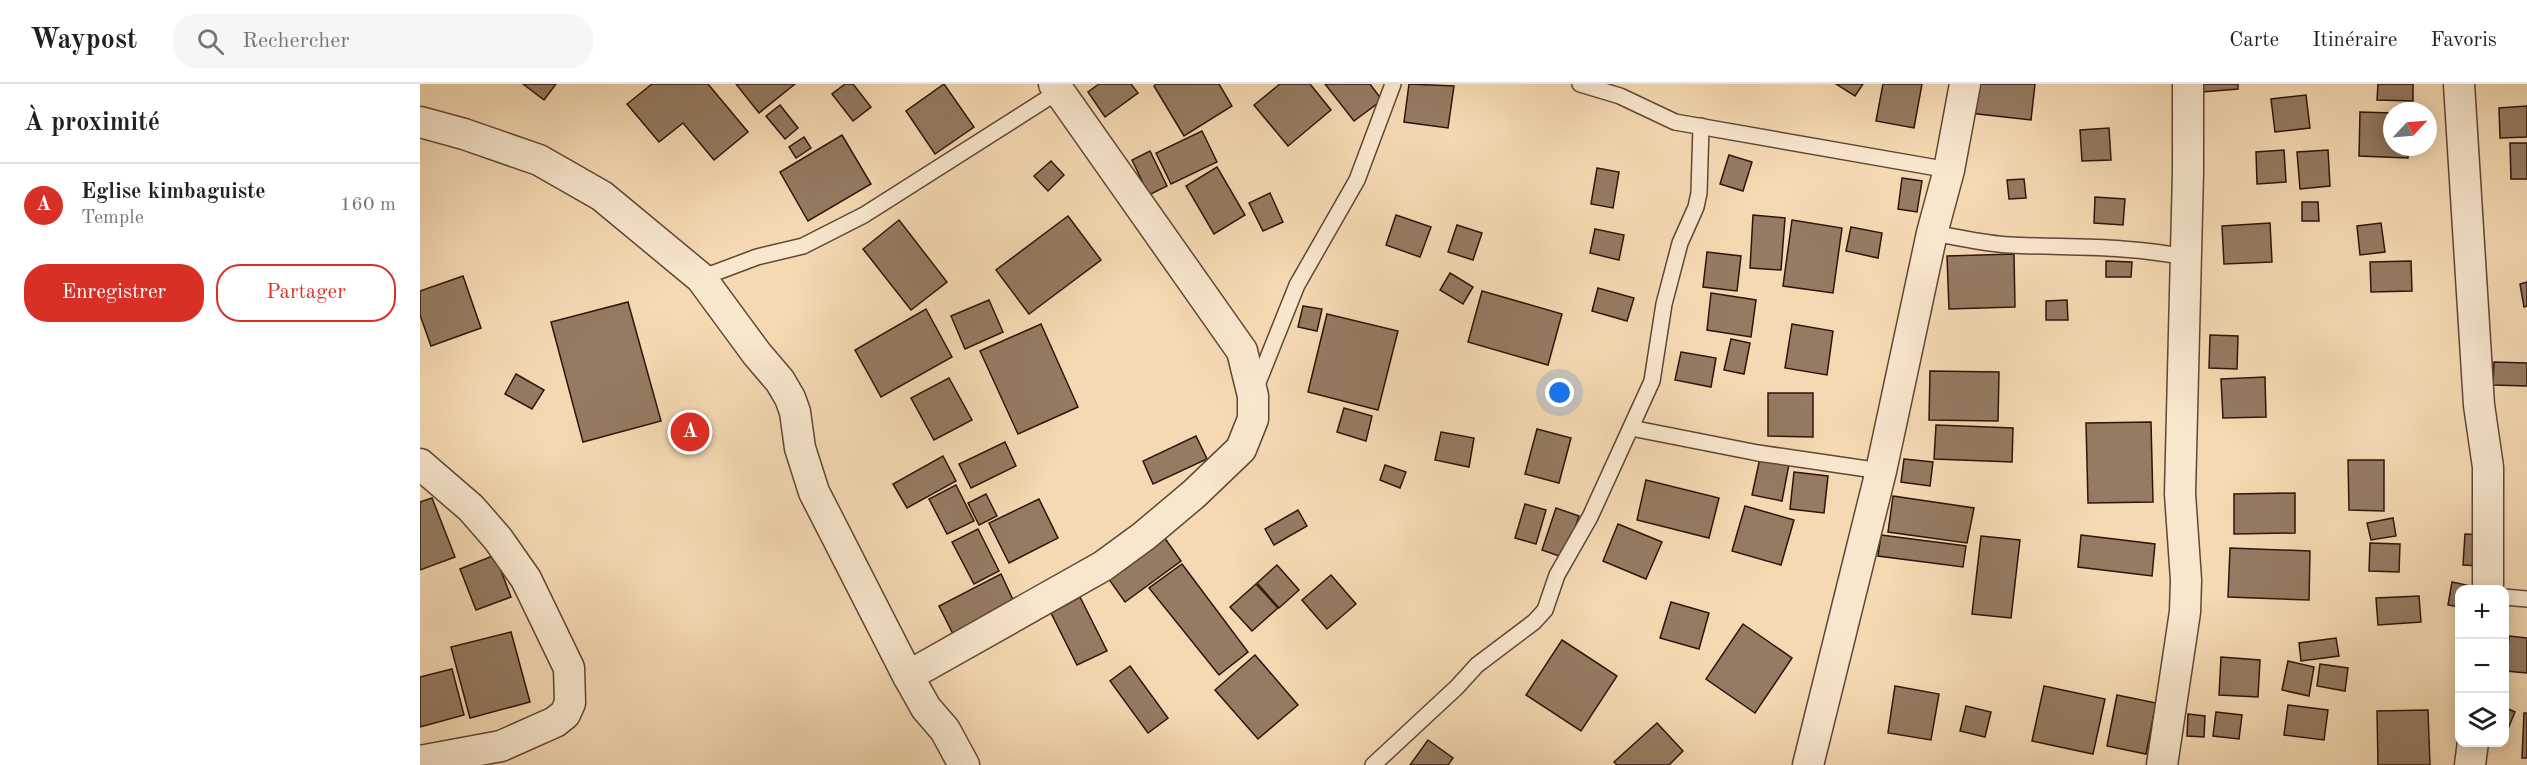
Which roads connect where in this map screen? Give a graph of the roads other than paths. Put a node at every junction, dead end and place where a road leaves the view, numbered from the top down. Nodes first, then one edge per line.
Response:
1 (1393, 84) edge
2 (1580, 84) edge
3 (1965, 84) edge
4 (2188, 84) edge
5 (2459, 84) edge
6 (1056, 87) edge
7 (420, 122) edge
8 (1701, 126) junction
9 (1949, 170) junction
10 (1932, 233) junction
11 (2185, 257) junction
12 (701, 278) junction
13 (1278, 338) junction
14 (1242, 351) junction
15 (1253, 396) junction
16 (1631, 428) junction
17 (420, 464) edge
18 (1881, 471) junction
19 (2488, 585) edge
20 (2509, 597) edge
21 (2527, 599) edge
22 (908, 676) junction
23 (2472, 747) edge
24 (420, 761) edge
25 (964, 765) edge
26 (1372, 765) edge
27 (1808, 765) edge
28 (2163, 765) edge
29 (2470, 765) edge

1 - 13 lane
2 - 8 lane
3 - 9 street
4 - 11 street
5 - 19 street
6 - 12 lane
6 - 14 street
7 - 12 street
8 - 9 lane
8 - 16 lane
9 - 10 street
10 - 11 lane
10 - 18 street
11 - 28 street
12 - 22 street
13 - 14 lane
13 - 15 lane
14 - 15 street
15 - 22 street
16 - 18 lane
16 - 26 lane
17 - 24 street
18 - 27 street
20 - 21 lane
22 - 25 street
23 - 29 street

